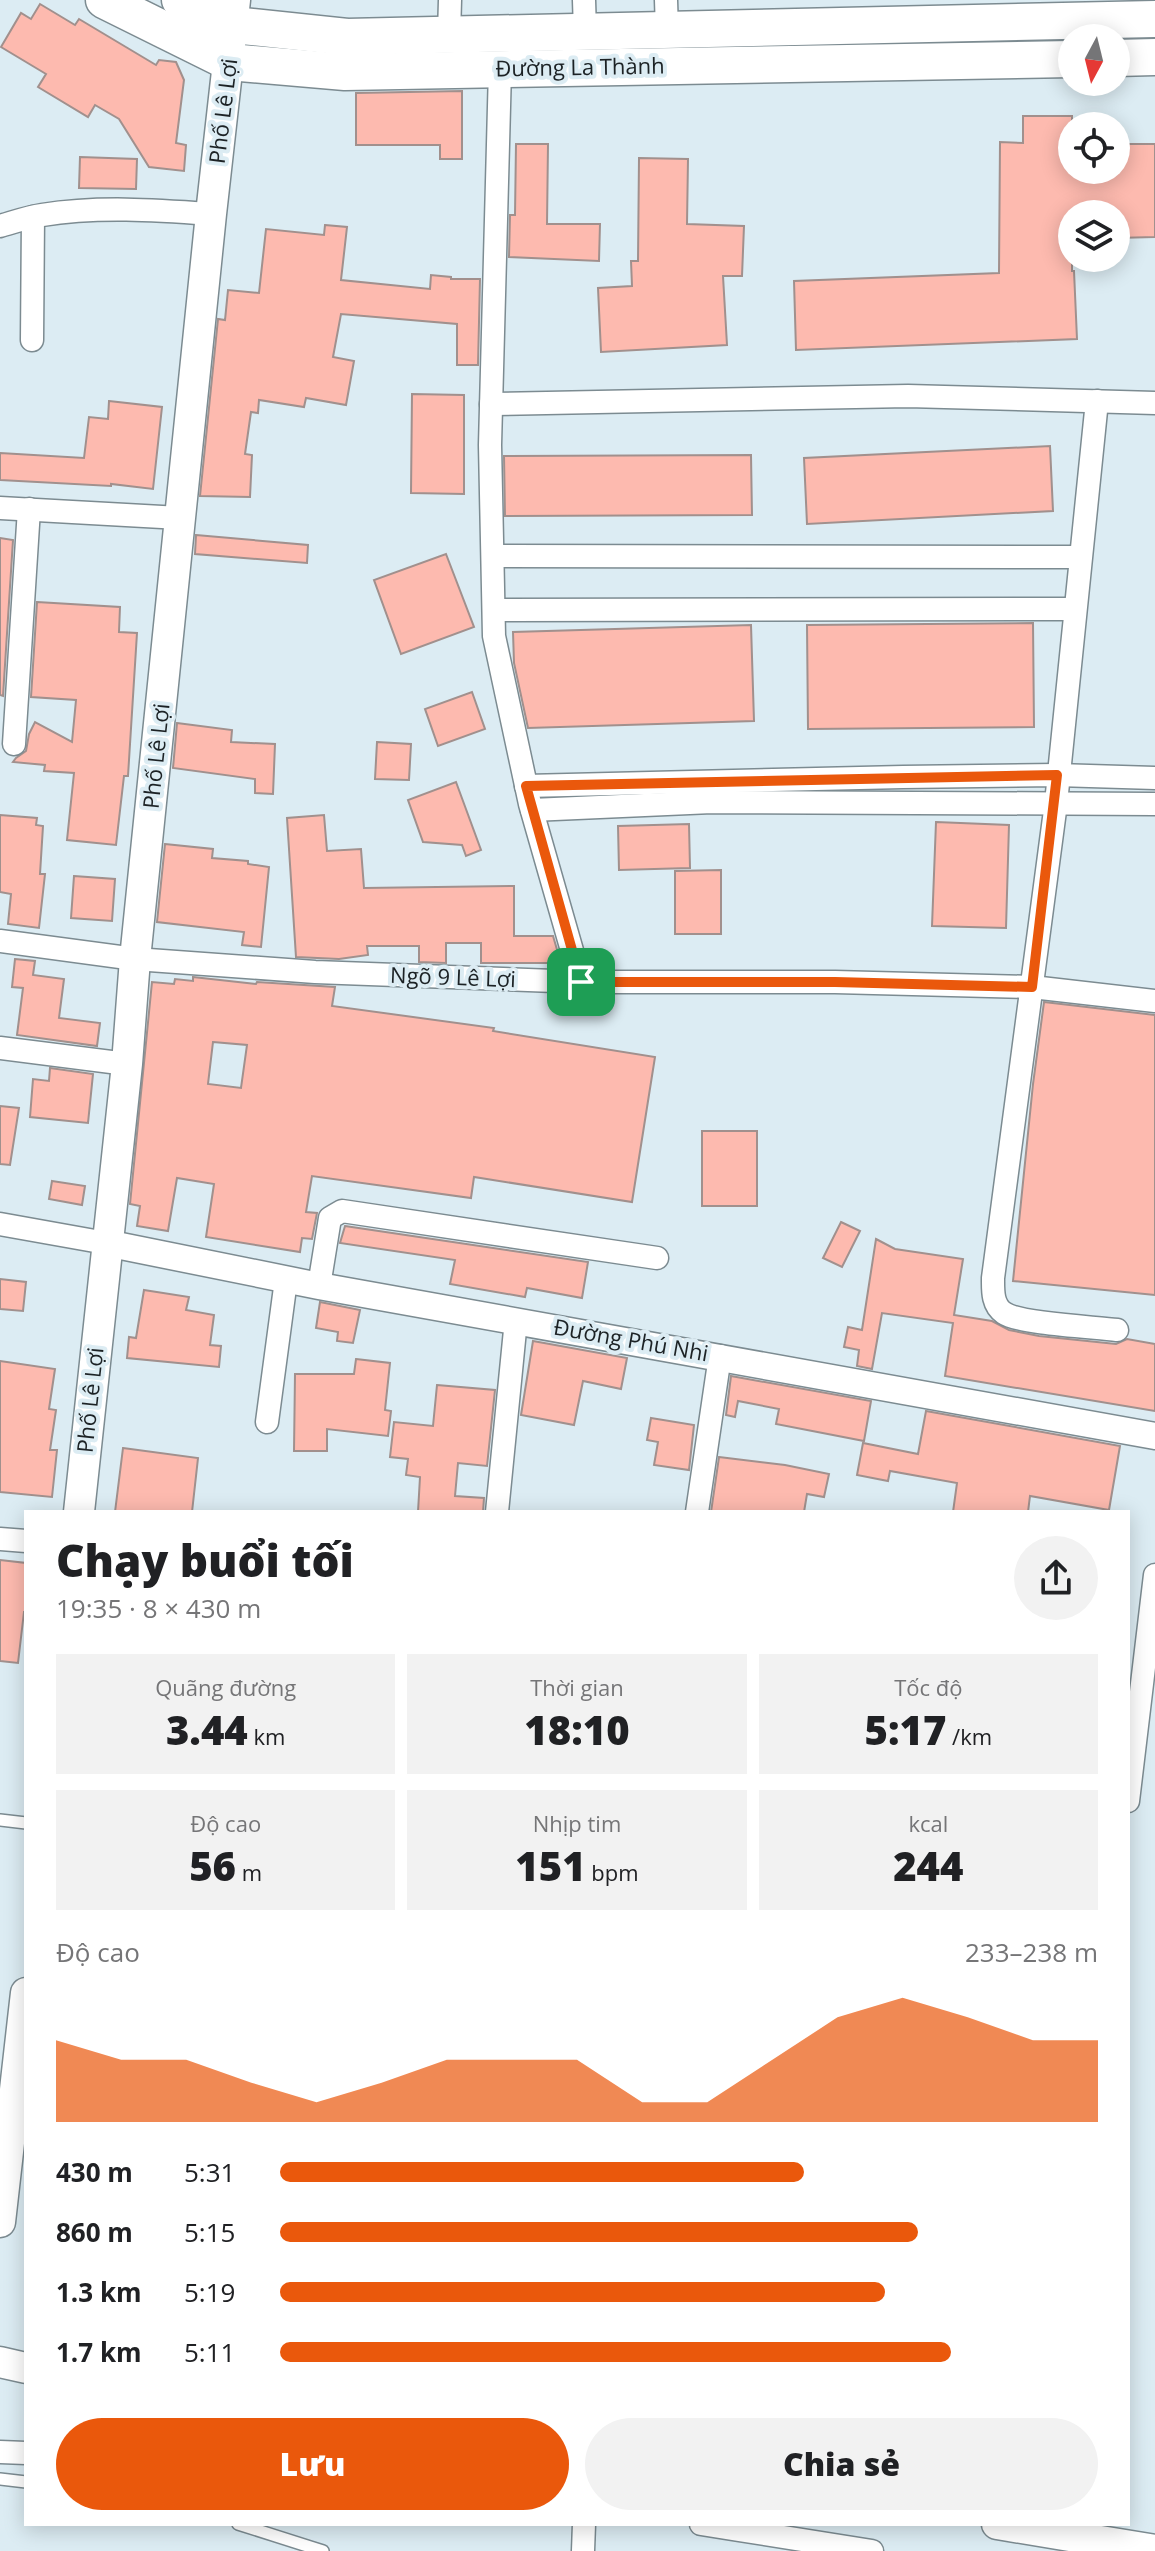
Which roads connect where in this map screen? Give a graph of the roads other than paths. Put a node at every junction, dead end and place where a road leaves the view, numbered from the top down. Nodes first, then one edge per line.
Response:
1 (104, 0) edge
2 (180, 0) edge
3 (1005, 11) edge
4 (234, 13) edge
5 (666, 15) edge
6 (584, 16) edge
7 (450, 17) edge
8 (1155, 19) edge
9 (1155, 57) edge
10 (1130, 58) edge
11 (1058, 59) edge
12 (229, 62) junction
13 (500, 69) junction
14 (211, 214) junction
15 (33, 217) junction
16 (0, 226) edge
17 (32, 340) dead end
18 (1097, 401) junction
19 (1155, 403) edge
20 (491, 404) junction
21 (0, 508) edge
22 (29, 509) junction
23 (180, 518) junction
24 (493, 556) junction
25 (1080, 557) junction
26 (1075, 609) junction
27 (494, 610) junction
28 (14, 744) dead end
29 (1057, 775) junction
30 (1155, 778) edge
31 (526, 786) junction
32 (1056, 803) junction
33 (1155, 804) edge
34 (532, 810) junction
35 (0, 941) edge
36 (135, 959) junction
37 (581, 982) junction
38 (1032, 987) junction
39 (1155, 1001) edge
40 (0, 1048) edge
41 (127, 1064) junction
42 (0, 1224) edge
43 (106, 1243) junction
44 (657, 1258) dead end
45 (286, 1280) junction
46 (319, 1286) junction
47 (516, 1320) junction
48 (1117, 1330) dead end
49 (720, 1356) junction
50 (267, 1422) dead end
51 (1155, 1436) edge
52 (79, 1510) edge
53 (497, 1510) edge
54 (697, 1510) edge
55 (0, 1539) edge
56 (24, 1541) edge
57 (1155, 1575) edge
58 (1130, 1784) edge
59 (0, 1820) edge
60 (24, 1823) edge
61 (24, 2011) edge
62 (0, 2222) edge
63 (0, 2452) edge
64 (24, 2453) edge
65 (0, 2479) edge
66 (24, 2482) edge
67 (244, 2526) edge
68 (584, 2526) edge
69 (714, 2526) edge
70 (1003, 2526) edge
71 (1055, 2542) edge
72 (1155, 2550) edge
73 (323, 2551) edge
74 (583, 2551) edge
75 (872, 2551) edge

1 - 12 highway, Đường La Thành
2 - 4 highway, Đường La Thành
3 - 5 highway, Đường La Thành
3 - 8 highway, Đường La Thành
4 - 7 highway, Đường La Thành
4 - 12 main road, Phố Lê Lợi
5 - 6 highway, Đường La Thành
6 - 7 highway, Đường La Thành
9 - 10 highway
11 - 13 highway, Đường La Thành
12 - 13 highway, Đường La Thành
12 - 14 main road, Phố Lê Lợi
13 - 20 street
14 - 15 street
14 - 23 main road, Phố Lê Lợi
15 - 16 street
15 - 17 street
18 - 19 street
18 - 20 street
18 - 25 street
20 - 24 street
21 - 22 street
22 - 23 street
22 - 28 street
23 - 36 main road, Phố Lê Lợi
24 - 25 street
24 - 27 street
25 - 26 street
26 - 27 street
26 - 29 street
27 - 31 street
29 - 30 street
29 - 31 street
29 - 32 street
31 - 34 street
32 - 33 street
32 - 34 street
32 - 38 street
34 - 37 street
35 - 36 street, Ngõ 9 Lê Lợi
36 - 37 street, Ngõ 9 Lê Lợi
36 - 41 main road, Phố Lê Lợi
37 - 38 street, Ngõ 9 Lê Lợi
38 - 39 street, Ngõ 9 Lê Lợi
38 - 48 street
40 - 41 street
41 - 43 main road, Phố Lê Lợi
42 - 43 street
43 - 45 street, Đường Phú Nhi
43 - 52 main road, Phố Lê Lợi
44 - 46 street
45 - 46 street, Đường Phú Nhi
45 - 50 street
46 - 47 street, Đường Phú Nhi
47 - 49 street, Đường Phú Nhi
47 - 53 street
49 - 51 street, Đường Phú Nhi
49 - 54 street
55 - 56 street
57 - 58 street
59 - 60 lane
61 - 62 main road
63 - 64 street
65 - 66 lane
67 - 73 lane
68 - 74 street
69 - 75 street
70 - 71 main road
71 - 72 main road

